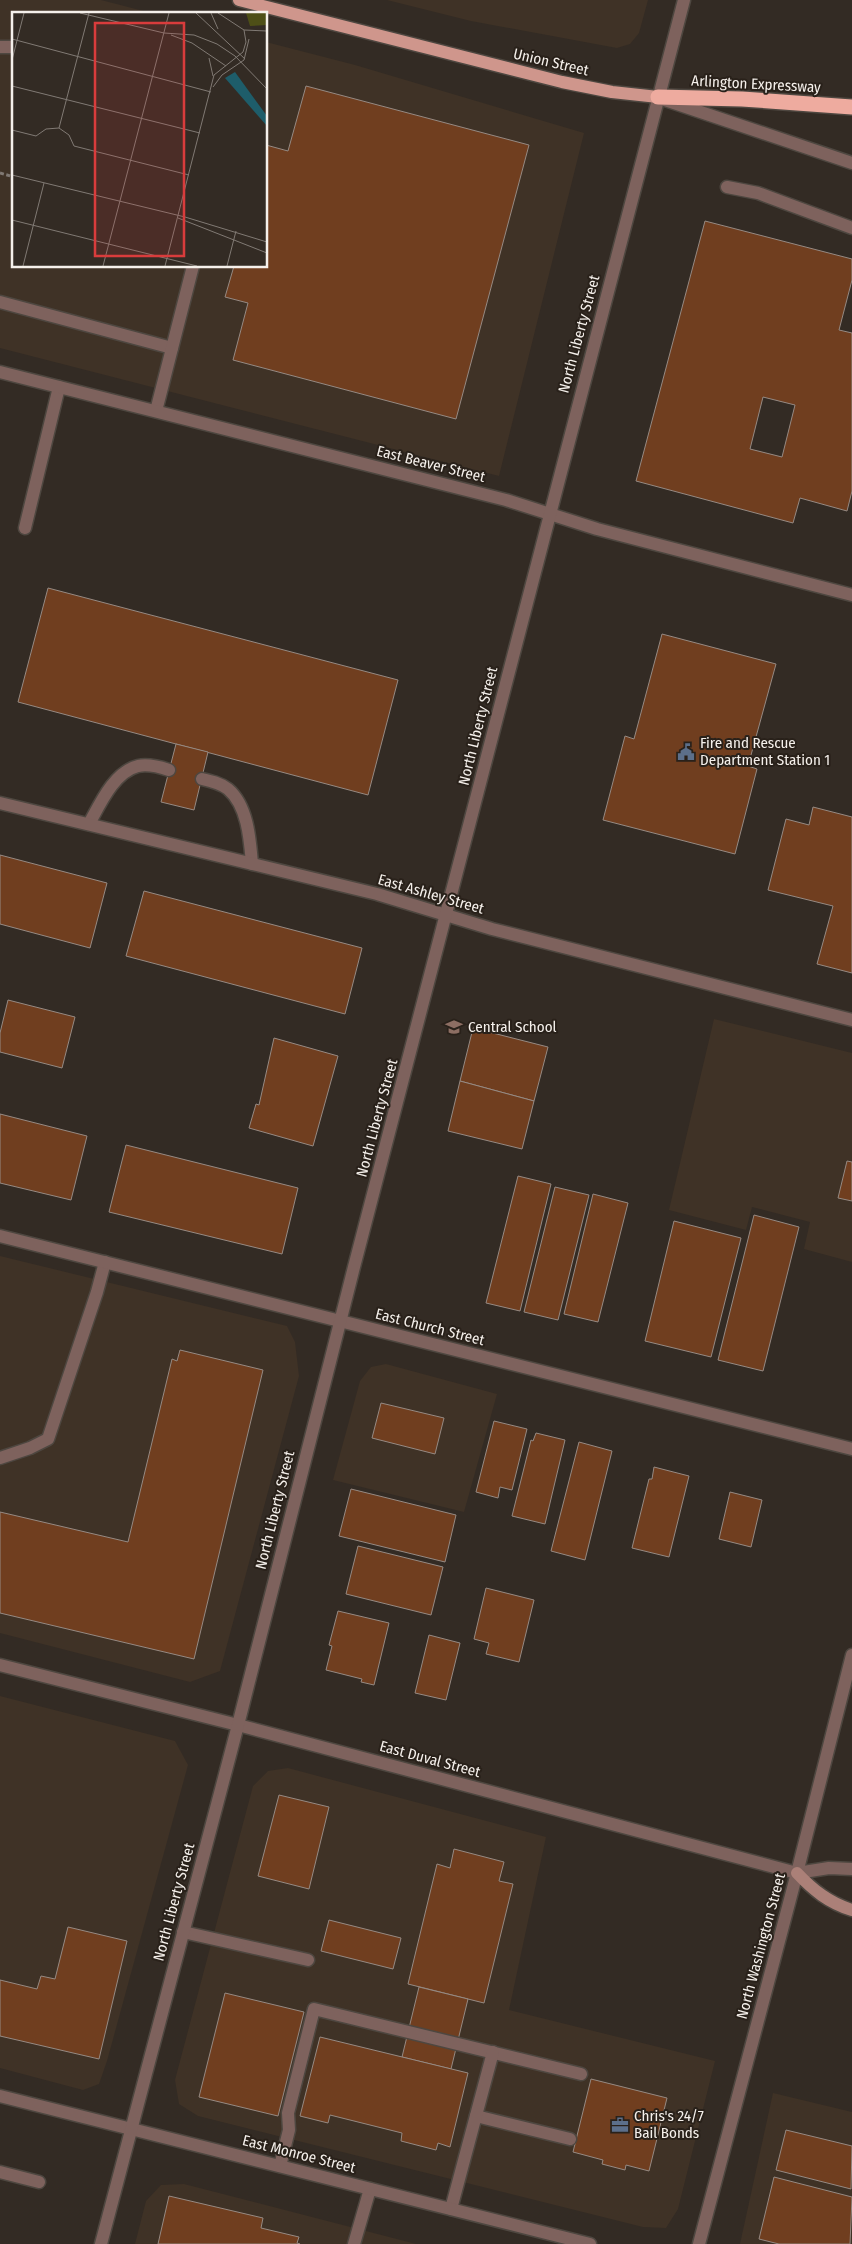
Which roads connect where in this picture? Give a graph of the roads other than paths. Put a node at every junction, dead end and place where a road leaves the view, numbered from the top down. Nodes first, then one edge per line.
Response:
1 (239, 0) edge
2 (684, 0) edge
3 (258, 9) edge
4 (658, 97) junction
5 (852, 106) edge
6 (852, 163) edge
7 (726, 188) dead end
8 (852, 228) edge
9 (192, 268) edge
10 (0, 302) edge
11 (172, 348) junction
12 (0, 372) edge
13 (60, 387) junction
14 (156, 411) junction
15 (549, 513) junction
16 (25, 528) dead end
17 (852, 595) edge
18 (169, 770) dead end
19 (202, 779) dead end
20 (0, 803) edge
21 (89, 824) junction
22 (252, 864) junction
23 (447, 916) junction
24 (852, 1020) edge
25 (0, 1236) edge
26 (105, 1262) junction
27 (340, 1321) junction
28 (852, 1449) edge
29 (0, 1458) edge
30 (852, 1655) edge
31 (0, 1665) edge
32 (238, 1725) junction
33 (852, 1869) edge
34 (797, 1872) junction
35 (852, 1910) edge
36 (183, 1932) junction
37 (308, 1960) dead end
38 (493, 2052) junction
39 (582, 2074) dead end
40 (0, 2096) edge
41 (476, 2116) junction
42 (132, 2129) junction
43 (570, 2139) dead end
44 (280, 2166) junction
45 (0, 2172) edge
46 (39, 2182) dead end
47 (370, 2189) junction
48 (451, 2209) junction
49 (101, 2244) edge
50 (354, 2244) edge
51 (590, 2244) edge
52 (699, 2244) edge

1 - 3 main road, Union Street
2 - 4 street, North Liberty Street
3 - 4 main road, Union Street
4 - 5 highway, Arlington Expressway
4 - 6 street, Union Street
4 - 15 street, North Liberty Street
7 - 8 street
9 - 11 street
10 - 11 street
11 - 14 street
12 - 13 street, East Beaver Street
13 - 14 street, East Beaver Street
13 - 16 street
14 - 15 street, East Beaver Street
15 - 17 street, East Beaver Street
15 - 23 street, North Liberty Street
18 - 21 street
19 - 22 street
20 - 21 street, East Ashley Street
21 - 22 street, East Ashley Street
22 - 23 street, East Ashley Street
23 - 24 street, East Ashley Street
23 - 27 street, North Liberty Street
25 - 26 street, East Church Street
26 - 27 street, East Church Street
26 - 29 street
27 - 28 street, East Church Street
27 - 32 street, North Liberty Street
30 - 34 street, North Washington Street
31 - 32 street, East Duval Street
32 - 34 street, East Duval Street
32 - 36 street, North Liberty Street
33 - 34 street, East Duval Street
34 - 35 main road
34 - 52 street, North Washington Street
36 - 37 street
36 - 42 street, North Liberty Street
38 - 39 street
38 - 41 street
38 - 44 street
40 - 42 street, East Monroe Street
41 - 43 street
41 - 48 street
42 - 44 street, East Monroe Street
42 - 49 street, North Liberty Street
44 - 47 street, East Monroe Street
45 - 46 street
47 - 48 street, East Monroe Street
47 - 50 street
48 - 51 street, East Monroe Street

